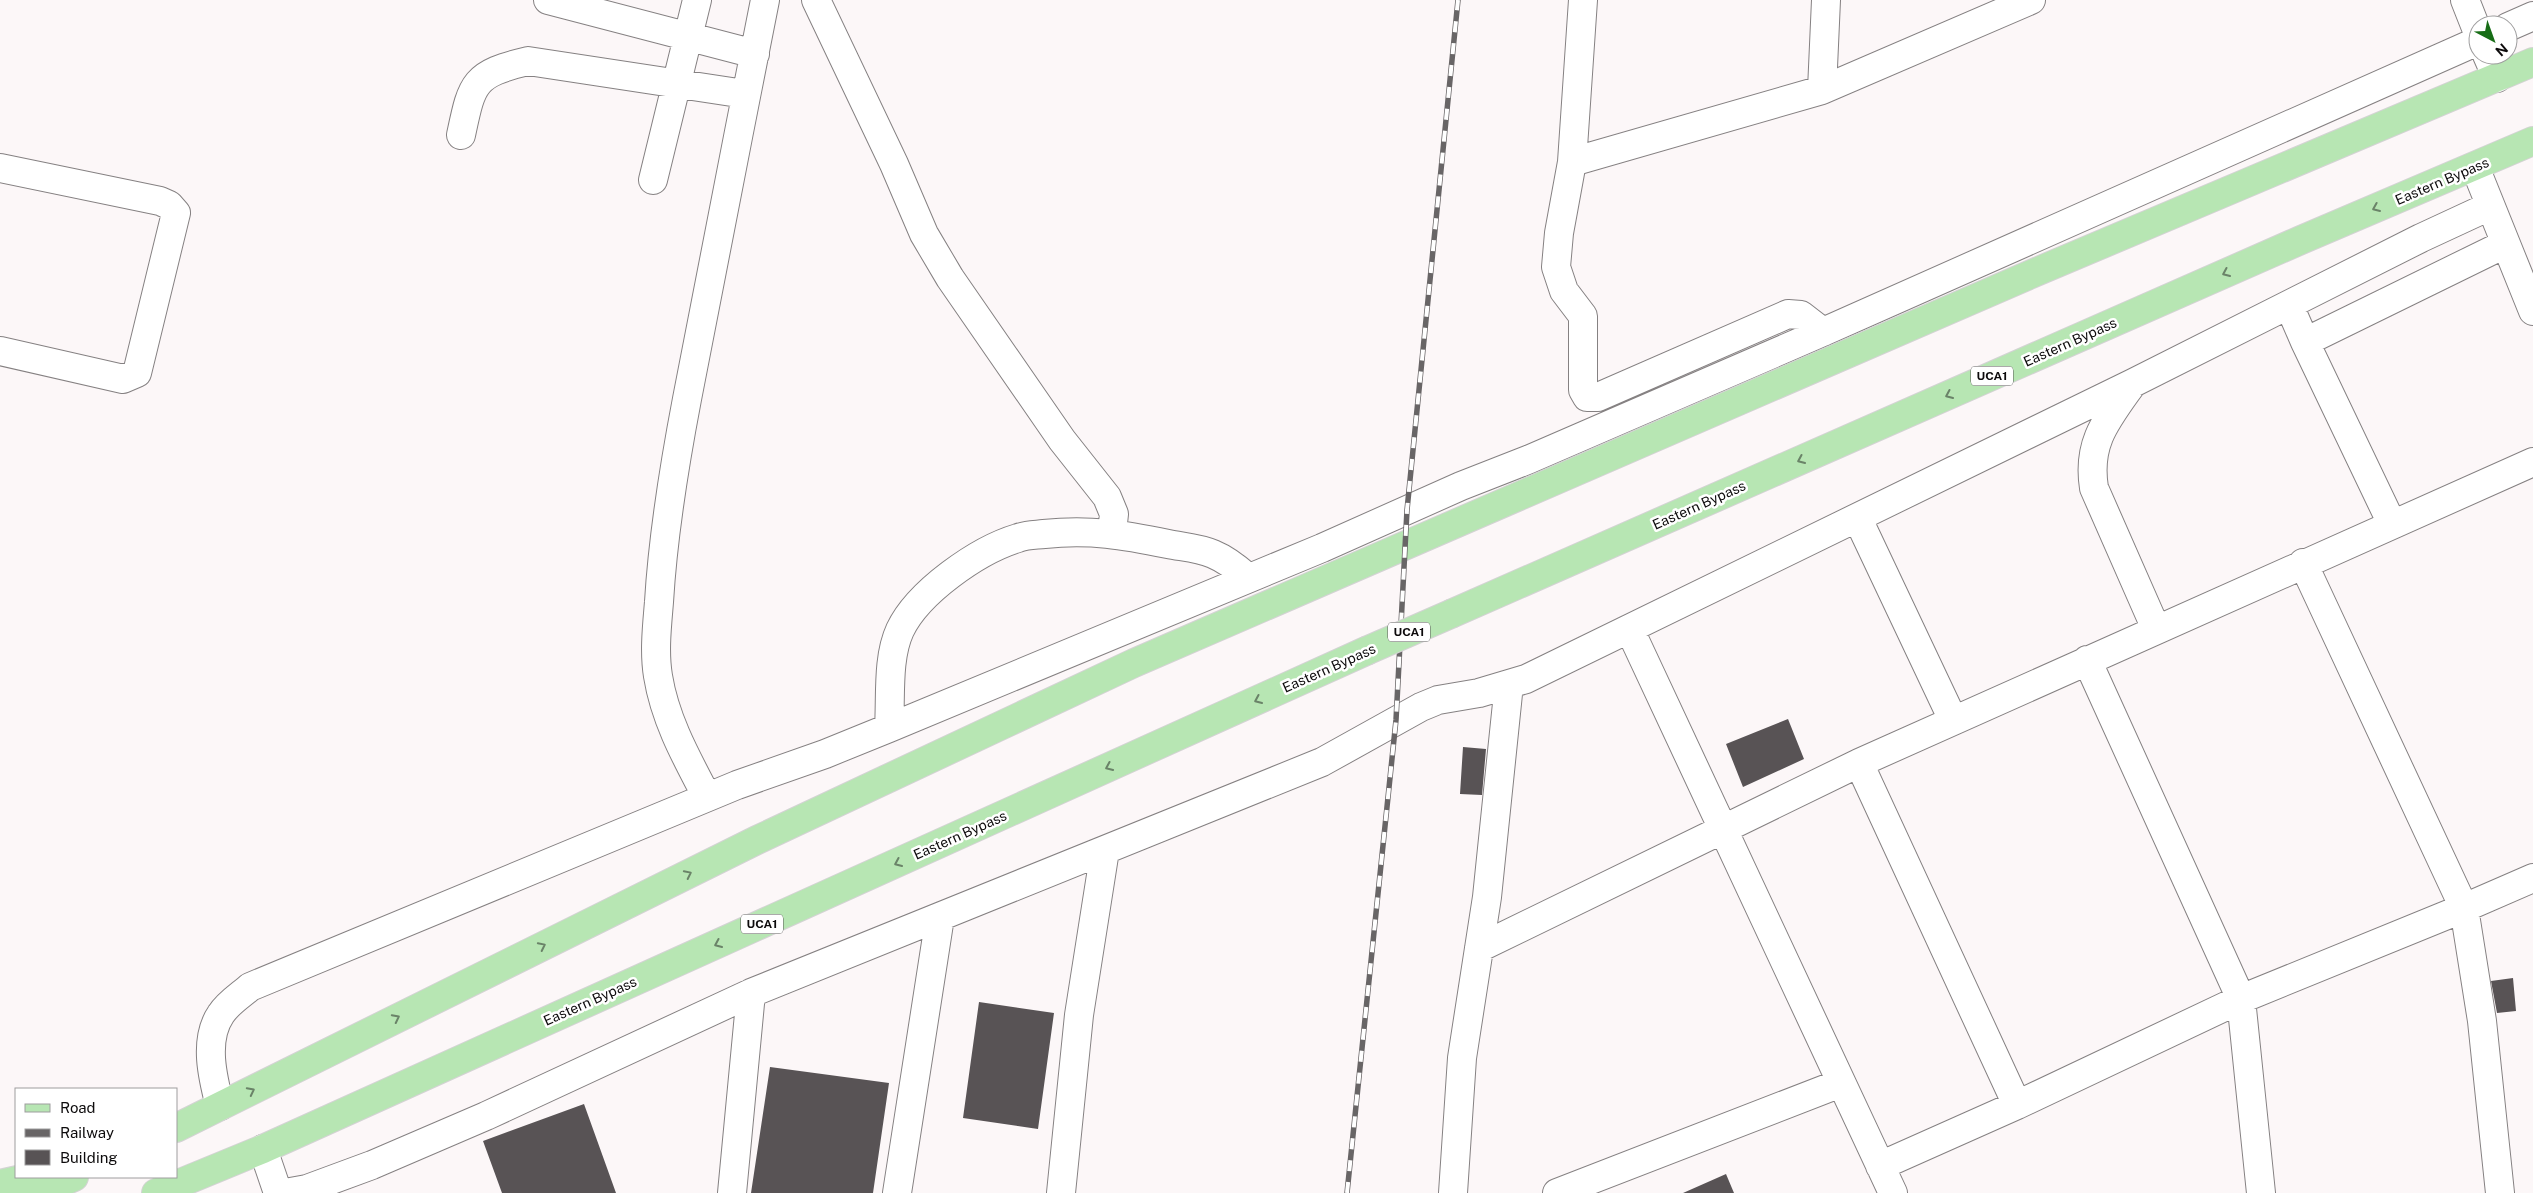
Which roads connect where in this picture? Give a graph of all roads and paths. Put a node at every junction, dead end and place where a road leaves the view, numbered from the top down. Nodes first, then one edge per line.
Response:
1 (548, 0) edge
2 (697, 0) edge
3 (765, 0) edge
4 (816, 0) edge
5 (1583, 0) edge
6 (1826, 0) edge
7 (2031, 0) edge
8 (2465, 0) edge
9 (2471, 15) edge
10 (2533, 16) edge
11 (2518, 23) edge
12 (688, 37) junction
13 (2468, 45) edge
14 (754, 54) junction
15 (2533, 62) edge
16 (2492, 66) edge
17 (676, 85) junction
18 (1822, 90) junction
19 (745, 94) junction
20 (461, 135) dead end
21 (2533, 141) edge
22 (1572, 162) junction
23 (2475, 167) junction
24 (0, 168) edge
25 (653, 180) dead end
26 (2490, 206) junction
27 (2505, 244) junction
28 (2392, 254) junction
29 (2406, 293) junction
30 (2289, 305) junction
31 (2533, 311) edge
32 (1823, 332) junction
33 (2305, 342) junction
34 (0, 351) edge
35 (2133, 383) junction
36 (2531, 470) edge
37 (1858, 519) junction
38 (2392, 524) junction
39 (1112, 532) junction
40 (2303, 563) junction
41 (1247, 577) junction
42 (1630, 630) junction
43 (2156, 630) junction
44 (2087, 660) junction
45 (1509, 684) junction
46 (1953, 720) junction
47 (890, 728) junction
48 (1859, 763) junction
49 (707, 797) junction
50 (1722, 829) junction
51 (1105, 850) junction
52 (2533, 878) edge
53 (2464, 908) junction
54 (940, 917) junction
55 (1479, 948) junction
56 (751, 993) junction
57 (2241, 998) junction
58 (1841, 1083) junction
59 (220, 1106) junction
60 (2018, 1106) junction
61 (178, 1127) edge
62 (263, 1149) junction
63 (1880, 1166) junction
64 (193, 1177) junction
65 (27, 1178) edge
66 (72, 1178) edge
67 (0, 1184) edge
68 (38, 1193) edge
69 (156, 1193) edge
70 (171, 1193) edge
71 (278, 1193) edge
72 (285, 1193) edge
73 (732, 1193) edge
74 (897, 1193) edge
75 (1061, 1193) edge
76 (1453, 1193) edge
77 (1557, 1193) edge
78 (1893, 1193) edge
79 (2261, 1193) edge
80 (2500, 1193) edge

1 - 12 street
2 - 12 street
3 - 14 street
4 - 39 street
5 - 22 street
6 - 18 street
7 - 18 street
8 - 9 street
10 - 11 street
12 - 14 street
12 - 17 street
13 - 32 street
14 - 19 street
15 - 16 main road
59 -> 16 main road
17 - 19 street
17 - 20 street
17 - 25 street
18 - 22 street
19 - 49 street
21 - 23 main road, Eastern Bypass / UCA1
22 - 32 street
23 - 26 street
23 -> 62 main road, Eastern Bypass / UCA1, bridge
24 - 34 street
26 - 27 street
26 - 28 street
27 - 29 street
27 - 31 street
28 - 29 street
28 - 30 street
29 - 33 street
30 - 33 street
30 - 35 street
32 - 41 street
33 - 38 street
35 - 37 street
35 - 43 street
36 - 38 street
37 - 42 street
37 - 46 street
38 - 40 street
39 - 41 street
39 - 47 street
40 - 43 street
40 - 53 street
41 - 47 street
42 - 45 street
42 - 50 street
43 - 44 street
44 - 46 street
44 - 57 street
45 - 51 street
45 - 55 street
46 - 48 street
47 - 49 street
48 - 50 street
48 - 60 street
49 - 59 street
50 - 55 street
50 - 58 street
51 - 54 street
51 - 75 street
52 - 53 street
53 - 57 street
53 - 80 street
54 - 56 street
54 - 74 street
55 - 76 street
56 - 72 street
56 - 73 street
57 - 60 street
57 - 79 street
58 - 63 street
58 - 77 street
59 - 61 main road
60 - 63 street
62 - 64 main road, Eastern Bypass / UCA1
62 - 71 street
63 - 78 street
64 - 69 main road, Eastern Bypass / UCA1
64 - 70 main road
65 - 67 main road
66 - 68 main road

